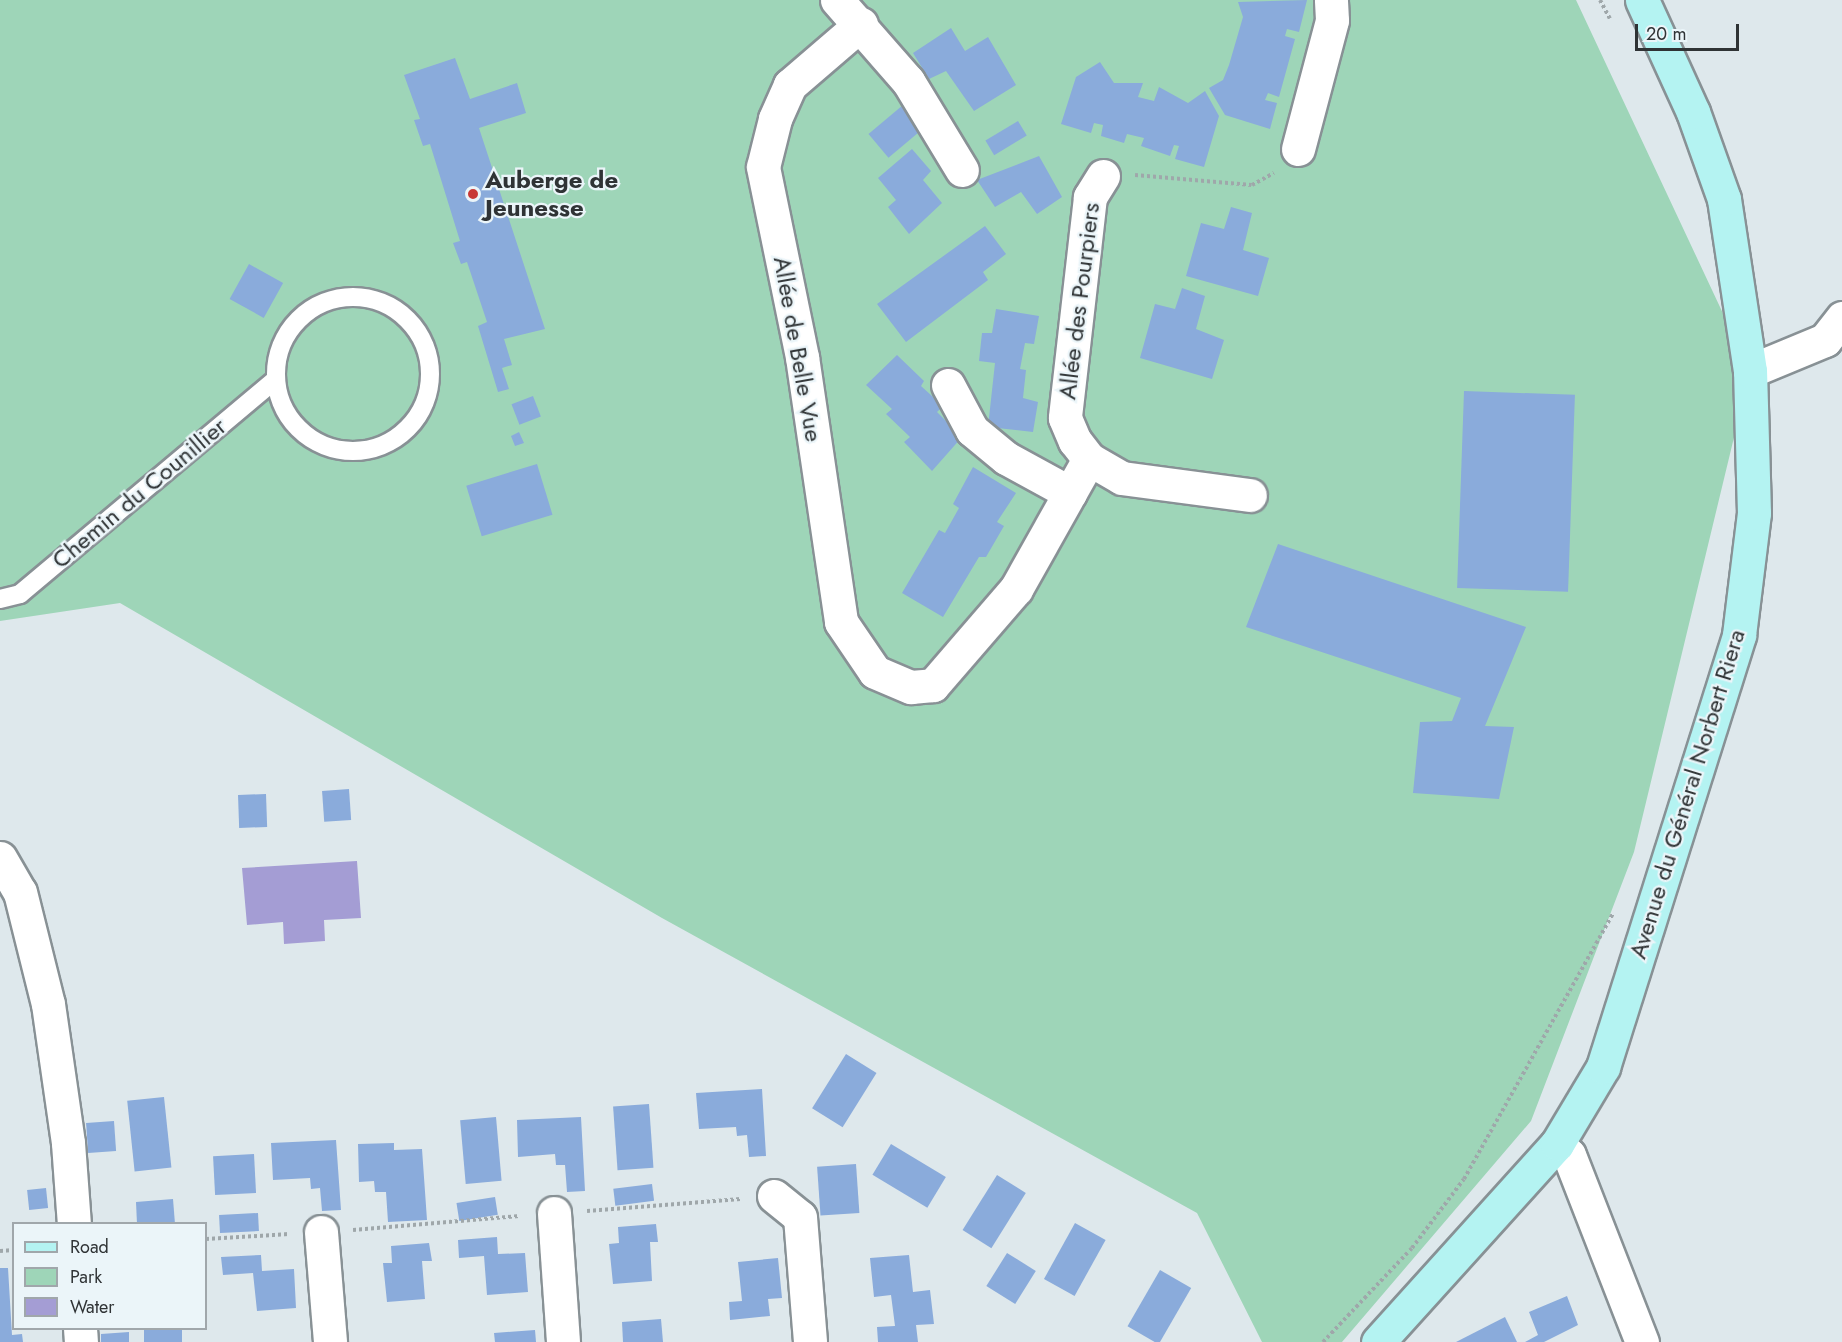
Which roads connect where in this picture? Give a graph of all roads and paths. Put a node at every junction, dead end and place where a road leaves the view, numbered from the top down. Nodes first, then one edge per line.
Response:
1 (837, 0) edge
2 (1331, 0) edge
3 (1600, 0) edge
4 (1642, 0) edge
5 (861, 24) junction
6 (1616, 32) dead end
7 (1298, 149) joint
8 (962, 170) dead end
9 (1103, 176) joint
10 (1842, 318) edge
11 (1750, 371) junction
12 (275, 380) junction
13 (948, 385) dead end
14 (1089, 459) junction
15 (1070, 492) junction
16 (1250, 495) dead end
17 (0, 599) edge
18 (0, 858) edge
19 (1614, 910) dead end
20 (1557, 1144) junction
21 (774, 1196) joint
22 (554, 1213) junction
23 (74, 1222) edge
24 (321, 1232) junction
25 (207, 1239) edge
26 (330, 1342) edge
27 (563, 1342) edge
28 (810, 1342) edge
29 (1323, 1342) edge
30 (1378, 1342) edge
31 (1642, 1342) edge

1 - 5 street
2 - 7 street
3 - 6 path
4 - 11 main road, Avenue du Général Norbert Riera
5 - 8 street
5 - 15 street, Allée de Belle Vue
7 - 9 path
9 - 14 street, Allée des Pourpiers
10 - 11 street
11 - 20 main road, Avenue du Général Norbert Riera
12 - 12 lane
12 - 17 lane, Chemin du Counillier
13 - 15 street
14 - 15 street
14 - 16 street, Allée des Pourpiers
18 - 23 street
19 - 29 path
20 - 30 main road, Avenue du Général Norbert Riera
20 - 31 street
21 - 22 path
21 - 28 street
22 - 24 path
22 - 27 street
24 - 25 path
24 - 26 street

